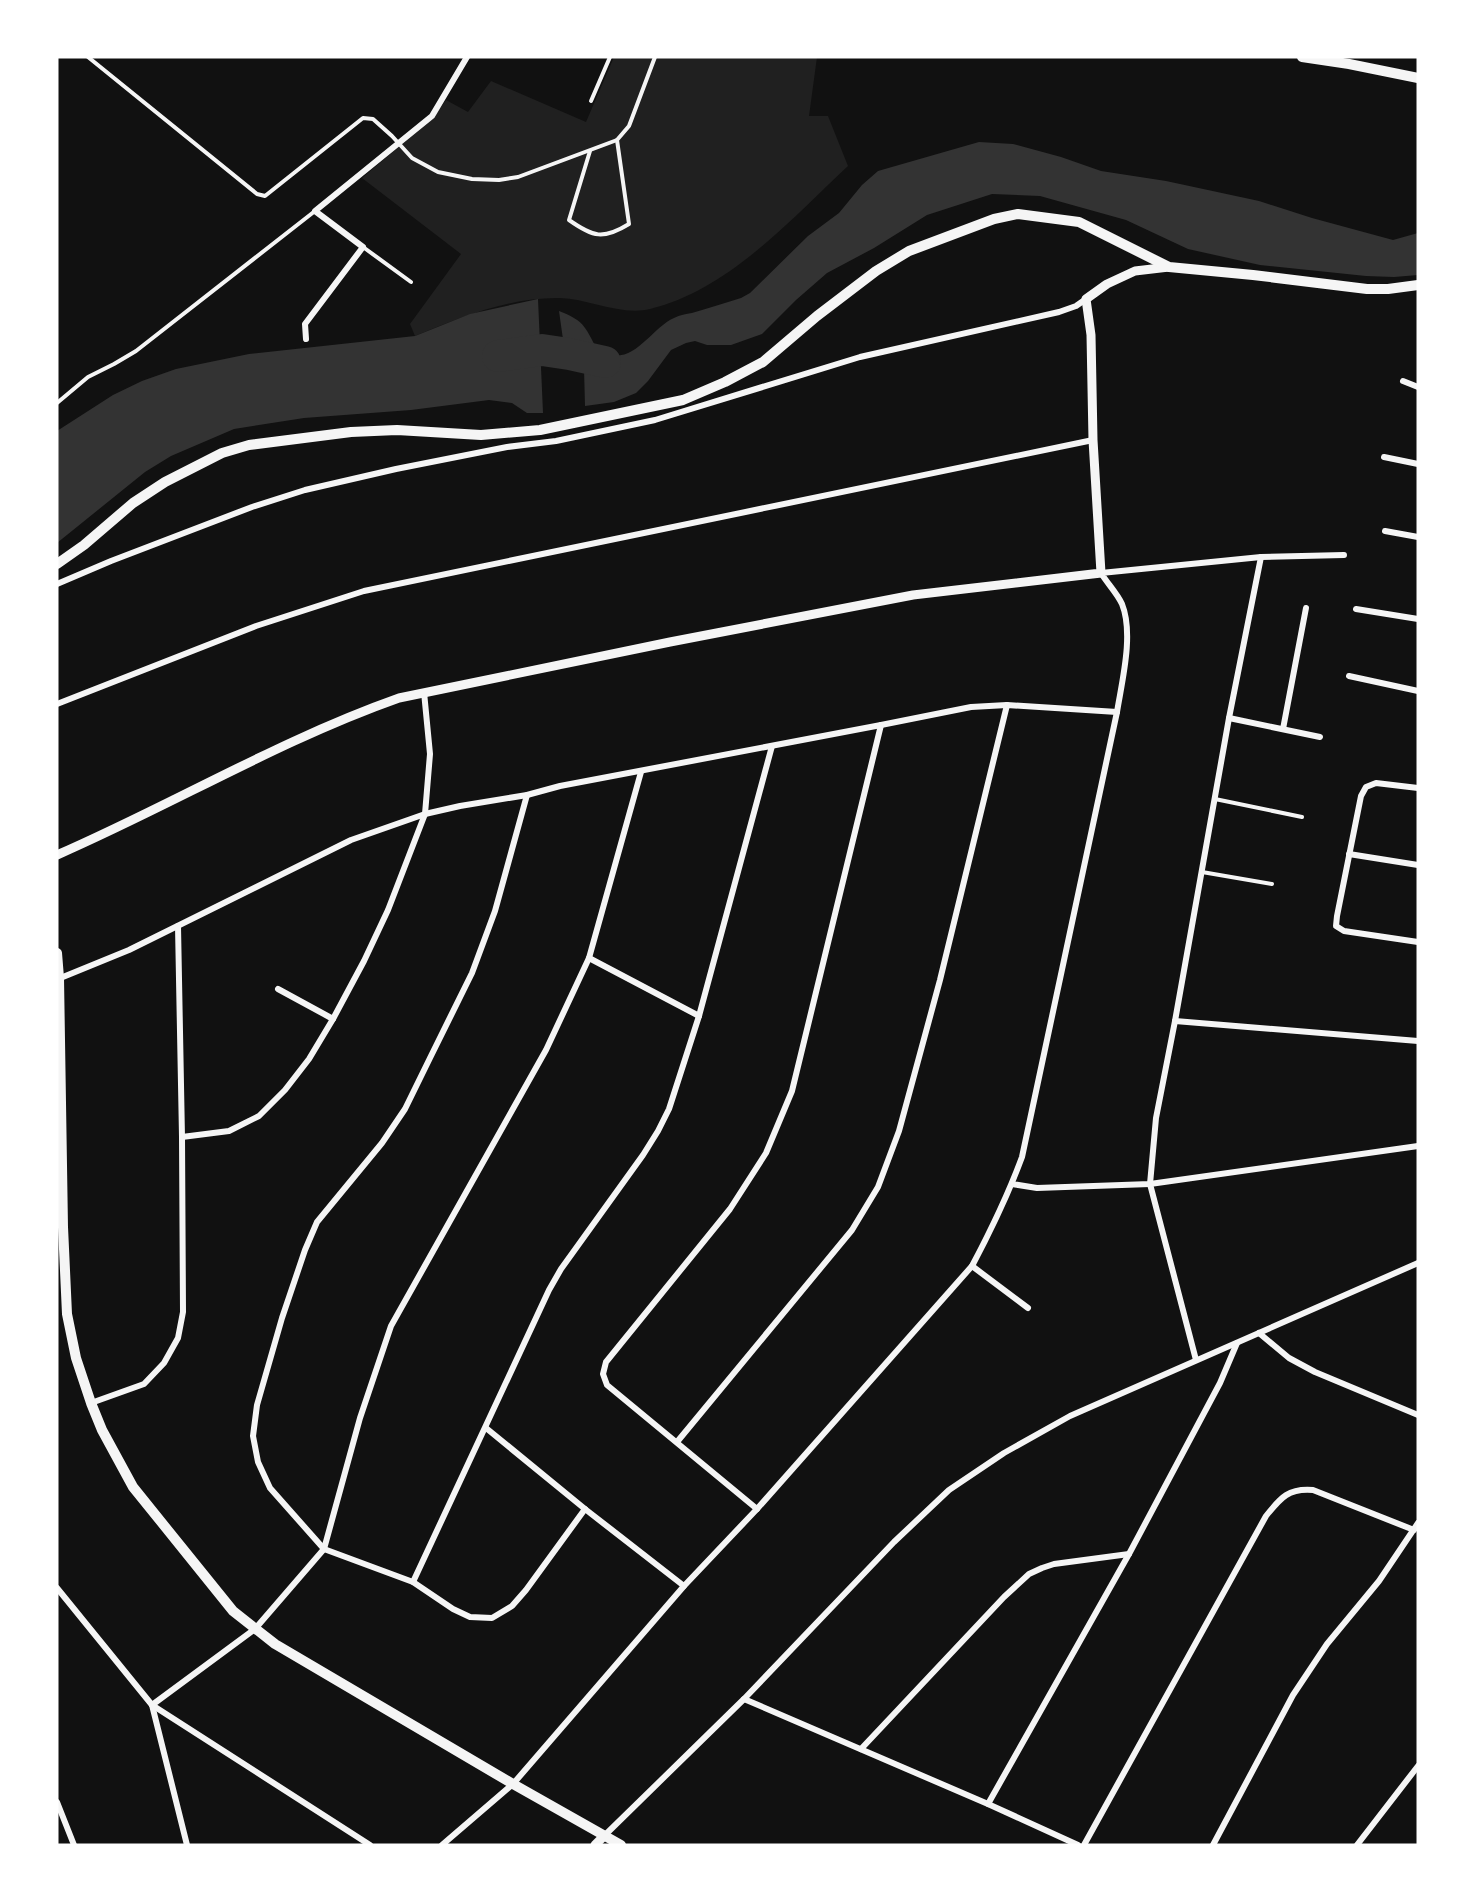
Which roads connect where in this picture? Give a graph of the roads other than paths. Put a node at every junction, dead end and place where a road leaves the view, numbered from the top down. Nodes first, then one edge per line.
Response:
1 (88, 57) edge
2 (467, 57) edge
3 (610, 57) edge
4 (655, 57) edge
5 (1302, 57) edge
6 (1418, 78) edge
7 (591, 101) dead end
8 (617, 140) junction
9 (398, 143) junction
10 (591, 151) junction
11 (315, 211) junction
12 (363, 247) junction
13 (1169, 267) junction
14 (411, 282) dead end
15 (1418, 285) edge
16 (1086, 299) junction
17 (306, 339) dead end
18 (1403, 381) dead end
19 (1418, 387) edge
20 (57, 403) edge
21 (1094, 440) junction
22 (1384, 457) dead end
23 (1418, 464) edge
24 (1385, 531) dead end
25 (1418, 537) edge
26 (1344, 555) dead end
27 (1261, 557) junction
28 (57, 564) edge
29 (1101, 573) junction
30 (57, 584) edge
31 (1306, 608) dead end
32 (1356, 609) dead end
33 (1418, 620) edge
34 (1349, 676) dead end
35 (1418, 691) edge
36 (424, 692) junction
37 (57, 704) edge
38 (1007, 705) junction
39 (1117, 712) junction
40 (1229, 718) junction
41 (881, 725) junction
42 (1283, 729) junction
43 (1320, 737) dead end
44 (772, 746) junction
45 (641, 771) junction
46 (1418, 788) edge
47 (527, 795) junction
48 (1215, 799) junction
49 (425, 814) junction
50 (1302, 817) dead end
51 (1349, 854) junction
52 (57, 855) edge
53 (1418, 865) edge
54 (1202, 872) junction
55 (1272, 885) dead end
56 (178, 926) junction
57 (1418, 942) edge
58 (57, 953) edge
59 (589, 958) junction
60 (58, 979) edge
61 (278, 989) dead end
62 (699, 1016) junction
63 (333, 1019) junction
64 (1175, 1021) junction
65 (1418, 1041) edge
66 (182, 1137) junction
67 (1418, 1146) edge
68 (1012, 1184) junction
69 (1150, 1184) junction
70 (1418, 1263) edge
71 (972, 1266) junction
72 (1028, 1308) dead end
73 (1259, 1333) junction
74 (1237, 1343) junction
75 (1196, 1360) junction
76 (91, 1403) junction
77 (1418, 1415) edge
78 (486, 1428) junction
79 (677, 1442) junction
80 (585, 1509) junction
81 (757, 1509) junction
82 (1418, 1523) edge
83 (1414, 1530) junction
84 (324, 1550) junction
85 (1130, 1554) junction
86 (413, 1582) junction
87 (684, 1586) junction
88 (57, 1588) edge
89 (255, 1629) junction
90 (744, 1699) junction
91 (152, 1705) junction
92 (861, 1749) junction
93 (1418, 1766) edge
94 (513, 1784) junction
95 (57, 1802) edge
96 (988, 1803) junction
97 (65, 1820) junction
98 (57, 1822) edge
99 (604, 1836) junction
100 (74, 1845) edge
101 (187, 1845) edge
102 (370, 1845) edge
103 (442, 1845) edge
104 (596, 1845) edge
105 (621, 1845) edge
106 (1078, 1845) edge
107 (1084, 1845) edge
108 (1213, 1845) edge
109 (1357, 1845) edge

1 - 9 lane
2 - 9 street
3 - 7 lane
4 - 8 lane
5 - 6 main road
8 - 10 lane
8 - 10 lane
9 - 10 lane
9 - 11 street
11 - 12 street
11 - 20 lane
12 - 14 lane
12 - 17 street
13 - 15 main road
13 - 16 street
13 - 28 main road
16 - 21 street
16 - 30 street
18 - 19 street
21 - 29 street
21 - 37 street
22 - 23 street
24 - 25 street
26 - 27 street
27 - 29 street
27 - 40 street
29 - 36 street
29 - 39 street
31 - 42 street
32 - 33 street
34 - 35 street
36 - 49 street
36 - 52 street
38 - 39 street
38 - 41 street
38 - 79 street
39 - 68 street
40 - 42 street
40 - 48 street
41 - 44 street
41 - 79 street
42 - 43 street
44 - 45 street
44 - 62 street
45 - 47 street
45 - 59 street
46 - 51 street
47 - 49 street
47 - 84 street
48 - 50 lane
48 - 54 street
49 - 56 street
49 - 63 street
51 - 53 street
51 - 57 street
54 - 55 lane
54 - 64 street
56 - 60 street
56 - 66 street
58 - 60 main road
59 - 62 street
59 - 84 street
60 - 76 main road
61 - 63 street
62 - 78 street
63 - 66 street
64 - 65 street
64 - 69 street
66 - 76 street
67 - 69 street
68 - 69 street
68 - 71 street
69 - 75 street
70 - 73 street
71 - 72 street
71 - 81 street
73 - 74 street
73 - 77 street
74 - 75 street
74 - 85 street
75 - 90 street
76 - 89 main road
78 - 80 street
78 - 86 street
79 - 81 street
80 - 86 street
80 - 87 street
81 - 87 street
82 - 83 street
83 - 107 street
83 - 108 street
84 - 86 street
84 - 89 street
85 - 92 street
85 - 96 street
87 - 94 street
88 - 91 street
89 - 91 street
89 - 94 main road
90 - 92 street
90 - 99 street
91 - 101 street
91 - 102 street
92 - 96 street
93 - 109 street
94 - 99 main road
94 - 103 street
95 - 97 street
96 - 106 street
97 - 98 street
97 - 100 street
99 - 104 street
99 - 105 main road

